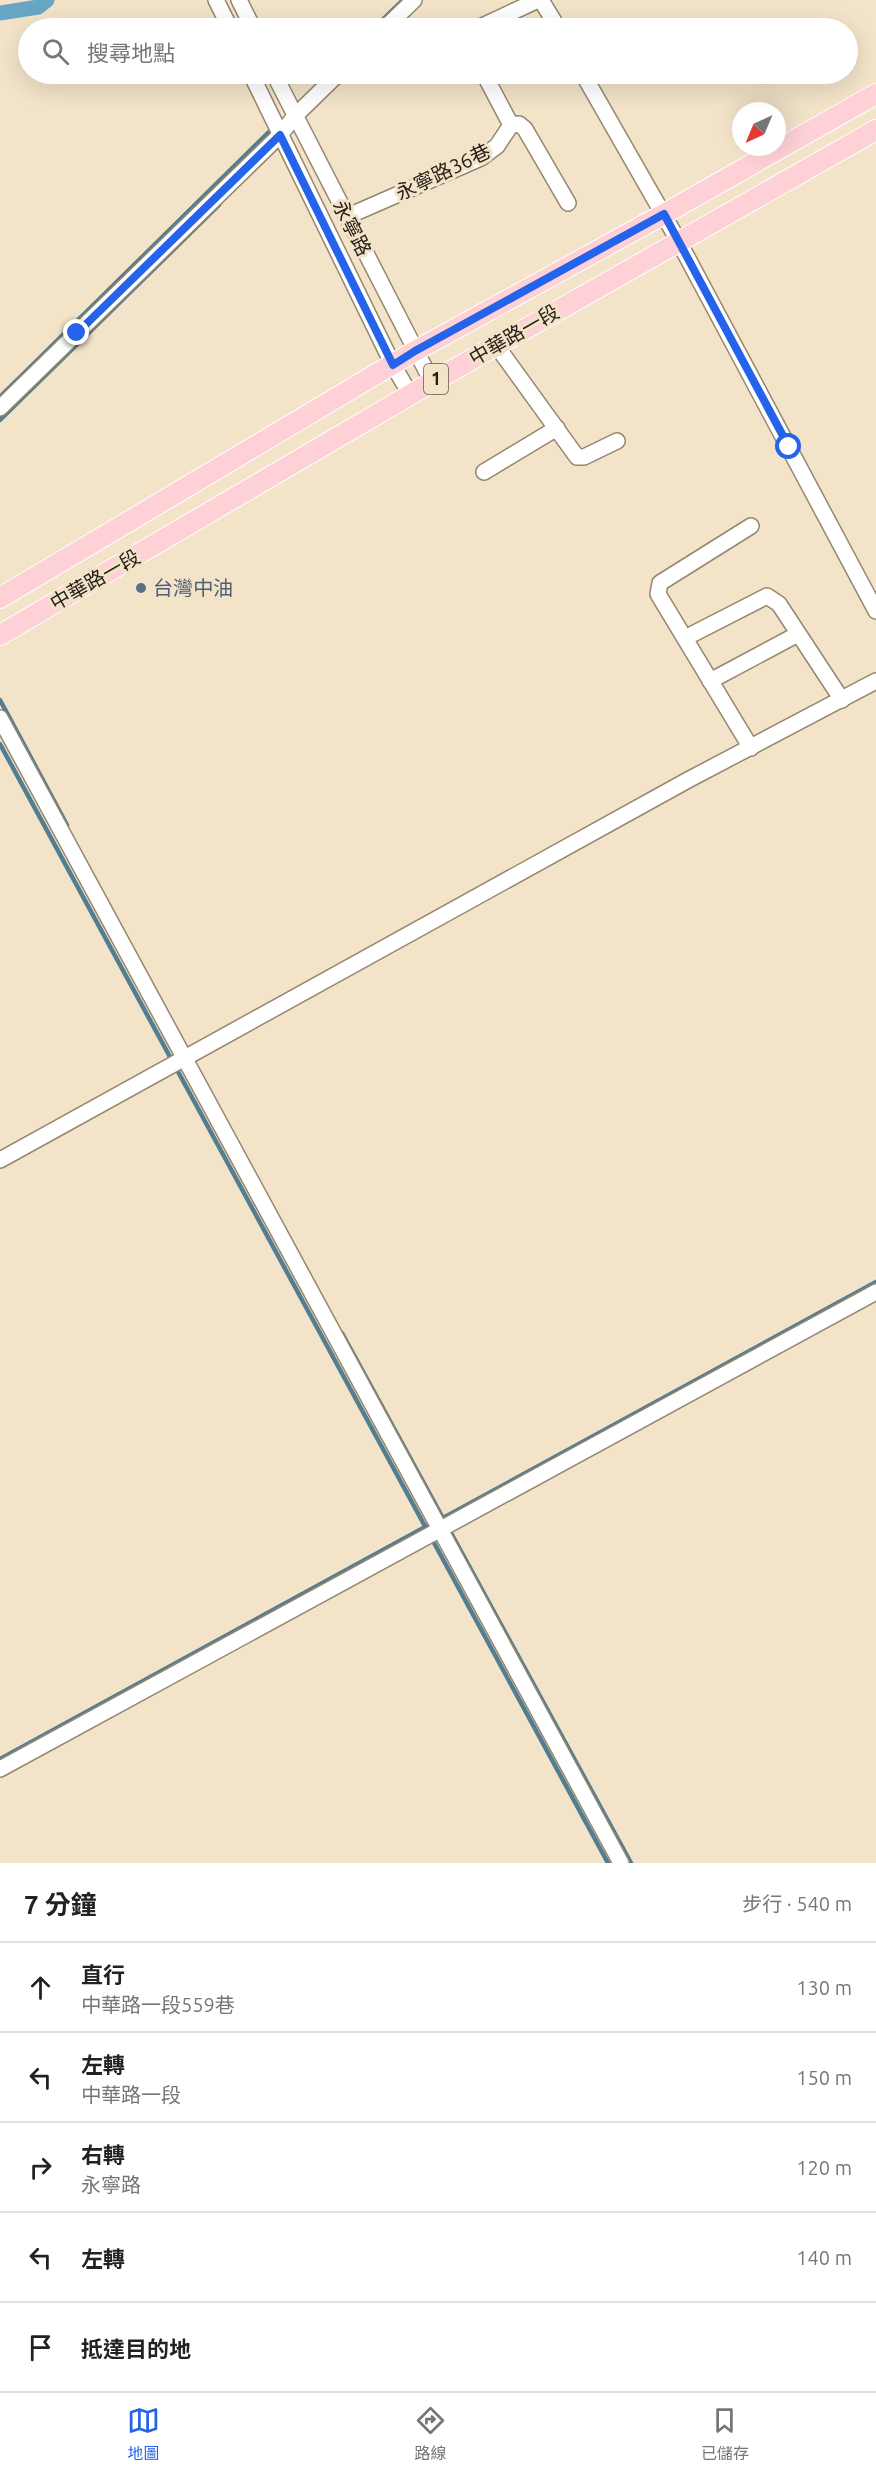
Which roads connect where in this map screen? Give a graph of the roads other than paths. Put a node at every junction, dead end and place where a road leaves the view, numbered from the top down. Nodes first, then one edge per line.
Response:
1 (216, 0) edge
2 (239, 0) edge
3 (414, 0) edge
4 (539, 0) edge
5 (225, 18) edge
6 (248, 18) edge
7 (395, 18) edge
8 (500, 18) edge
9 (551, 18) edge
10 (256, 84) edge
11 (279, 84) edge
12 (328, 84) edge
13 (489, 84) edge
14 (589, 84) edge
15 (876, 94) edge
16 (294, 116) junction
17 (511, 125) junction
18 (876, 130) edge
19 (280, 135) junction
20 (568, 203) dead end
21 (664, 214) junction
22 (346, 217) junction
23 (679, 242) junction
24 (496, 345) junction
25 (415, 351) junction
26 (393, 365) junction
27 (432, 382) junction
28 (410, 394) junction
29 (0, 408) edge
30 (557, 428) junction
31 (617, 441) dead end
32 (484, 471) dead end
33 (751, 526) dead end
34 (0, 598) edge
35 (876, 612) edge
36 (798, 634) junction
37 (0, 635) edge
38 (685, 638) junction
39 (710, 681) junction
40 (876, 681) edge
41 (842, 700) junction
42 (0, 718) edge
43 (751, 748) junction
44 (186, 1058) junction
45 (0, 1160) edge
46 (876, 1292) edge
47 (439, 1530) junction
48 (0, 1769) edge
49 (621, 1863) edge

1 - 5 street
2 - 6 street
3 - 7 street
4 - 8 street
4 - 9 street
10 - 19 street, 永寧路
11 - 16 street, 永寧路
12 - 16 street
13 - 17 street
14 - 21 street
15 - 21 main road, 中華路一段 / 1
16 - 19 street
16 - 22 street, 永寧路
17 - 20 street
17 - 22 street, 永寧路36巷
18 - 23 main road, 中華路一段 / 1
19 - 26 street, 永寧路
19 - 29 street
21 - 23 street
21 - 25 main road, 中華路一段 / 1
22 - 25 street, 永寧路
23 - 24 main road, 中華路一段 / 1
23 - 35 street
24 - 27 main road, 中華路一段 / 1
24 - 30 street
25 - 26 main road, 中華路一段 / 1
25 - 27 street, 永寧路
26 - 28 street, 永寧路
26 - 34 main road, 中華路一段 / 1
27 - 28 main road, 中華路一段 / 1
28 - 37 main road, 中華路一段 / 1
30 - 31 street
30 - 32 street
33 - 38 street
36 - 38 street
36 - 39 street
36 - 41 street
38 - 39 street
39 - 43 street
40 - 41 street
41 - 43 street
42 - 44 street
43 - 44 street
44 - 45 street
44 - 47 street
46 - 47 street
47 - 48 street
47 - 49 street

